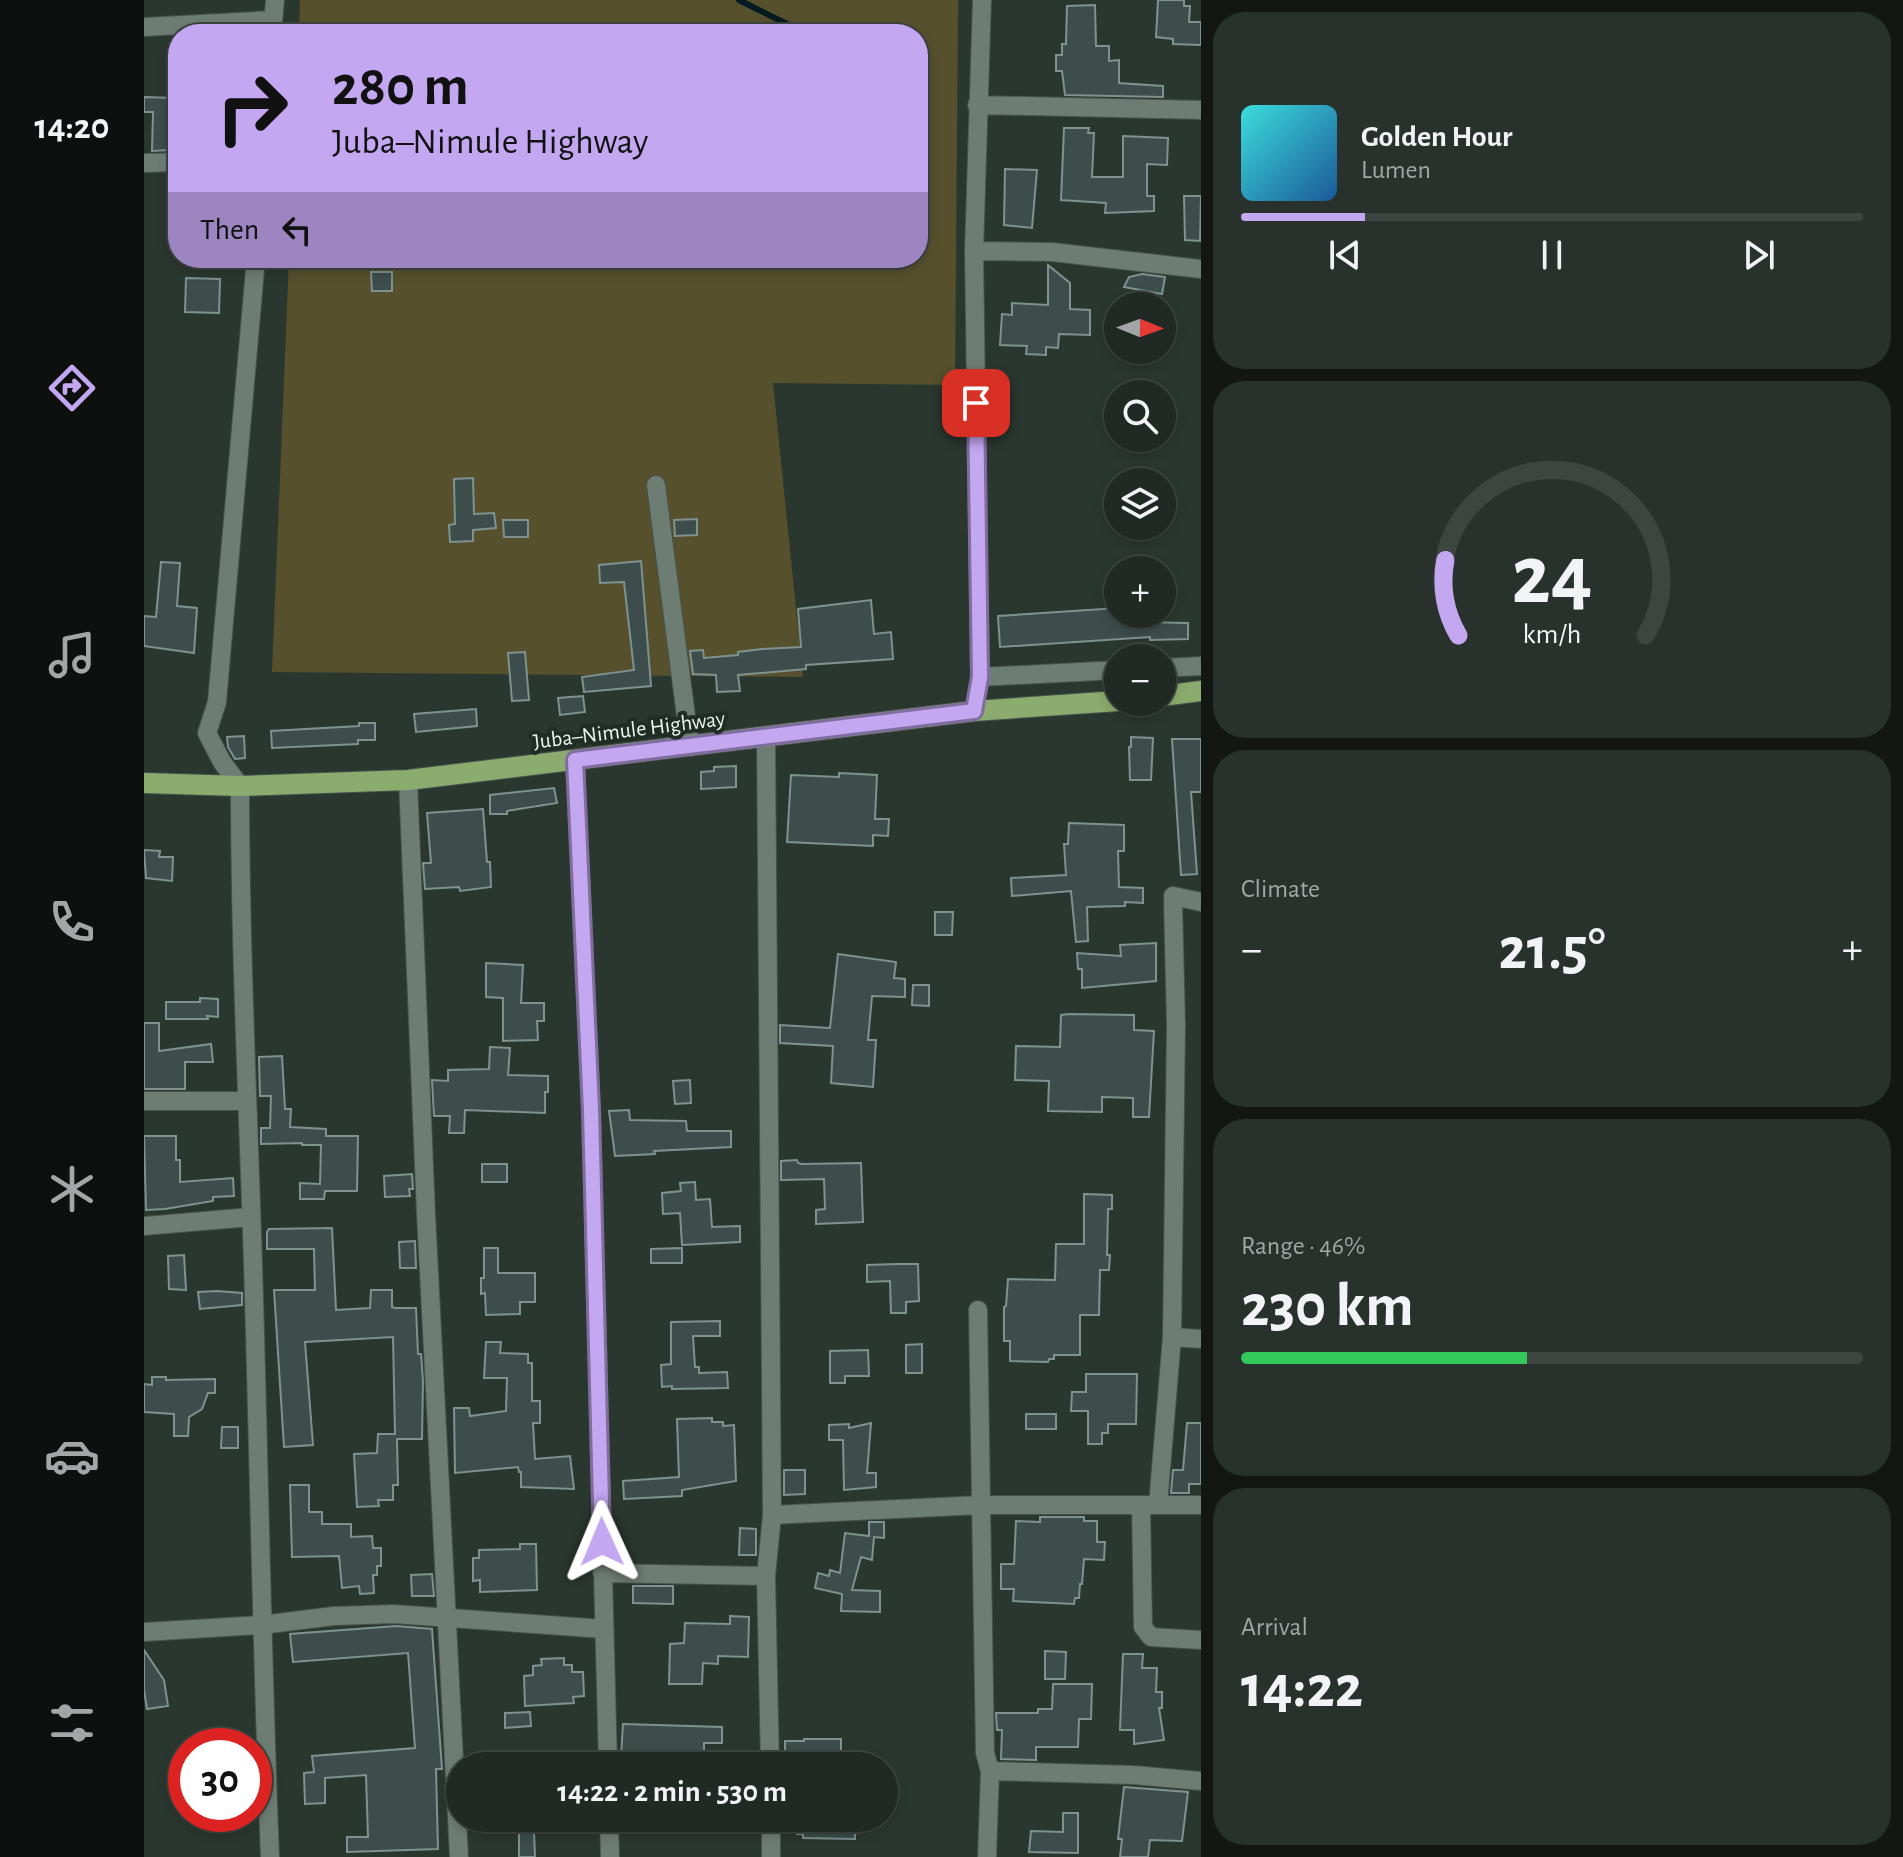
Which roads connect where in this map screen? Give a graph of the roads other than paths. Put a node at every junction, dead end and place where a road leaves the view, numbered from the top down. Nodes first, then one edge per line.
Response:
1 (275, 0) edge
2 (982, 0) edge
3 (273, 24) edge
4 (144, 27) edge
5 (168, 27) edge
6 (977, 105) junction
7 (1201, 110) edge
8 (168, 162) edge
9 (144, 163) edge
10 (974, 251) junction
11 (255, 268) edge
12 (1201, 269) edge
13 (656, 485) dead end
14 (1201, 666) edge
15 (1176, 667) edge
16 (1104, 671) edge
17 (980, 677) junction
18 (1201, 691) edge
19 (1176, 694) edge
20 (1104, 702) edge
21 (974, 711) junction
22 (766, 737) junction
23 (690, 747) junction
24 (575, 760) junction
25 (408, 780) junction
26 (144, 783) edge
27 (240, 786) junction
28 (1201, 902) edge
29 (144, 1101) edge
30 (246, 1101) junction
31 (251, 1217) junction
32 (144, 1226) edge
33 (978, 1310) dead end
34 (1172, 1337) junction
35 (1201, 1339) edge
36 (981, 1505) junction
37 (1149, 1505) junction
38 (1201, 1505) edge
39 (772, 1515) junction
40 (602, 1573) junction
41 (766, 1576) junction
42 (448, 1616) junction
43 (261, 1625) junction
44 (604, 1629) junction
45 (144, 1632) edge
46 (1201, 1640) edge
47 (608, 1752) edge
48 (770, 1752) edge
49 (990, 1771) junction
50 (1201, 1781) edge
51 (609, 1832) edge
52 (771, 1832) edge
53 (270, 1857) edge
54 (459, 1857) edge
55 (610, 1857) edge
56 (771, 1857) edge
57 (987, 1857) edge

1 - 3 street
2 - 6 street
4 - 5 street
6 - 7 street
6 - 10 street
8 - 9 street
10 - 12 street
10 - 17 street
11 - 27 street
13 - 23 street
14 - 15 street
16 - 17 street
17 - 21 street
18 - 19 main road
20 - 21 main road, Juba–Nimule Highway
21 - 22 main road, Juba–Nimule Highway
22 - 23 main road, Juba–Nimule Highway
22 - 39 street
23 - 24 main road, Juba–Nimule Highway
24 - 25 main road, Juba–Nimule Highway
24 - 40 street
25 - 27 main road, Juba–Nimule Highway
25 - 42 street
26 - 27 main road, Juba–Nimule Highway
27 - 30 street
28 - 34 street
29 - 30 street
30 - 31 street
31 - 32 street
31 - 43 street
33 - 36 street
34 - 35 street
34 - 37 street
36 - 37 street
36 - 39 street
36 - 49 street
37 - 38 street
37 - 46 street
39 - 41 street
40 - 41 street
40 - 44 street
41 - 48 street
42 - 43 street
42 - 44 street
42 - 54 street
43 - 45 street
43 - 53 street
44 - 47 street
49 - 50 street
49 - 57 street
51 - 55 street
52 - 56 street

